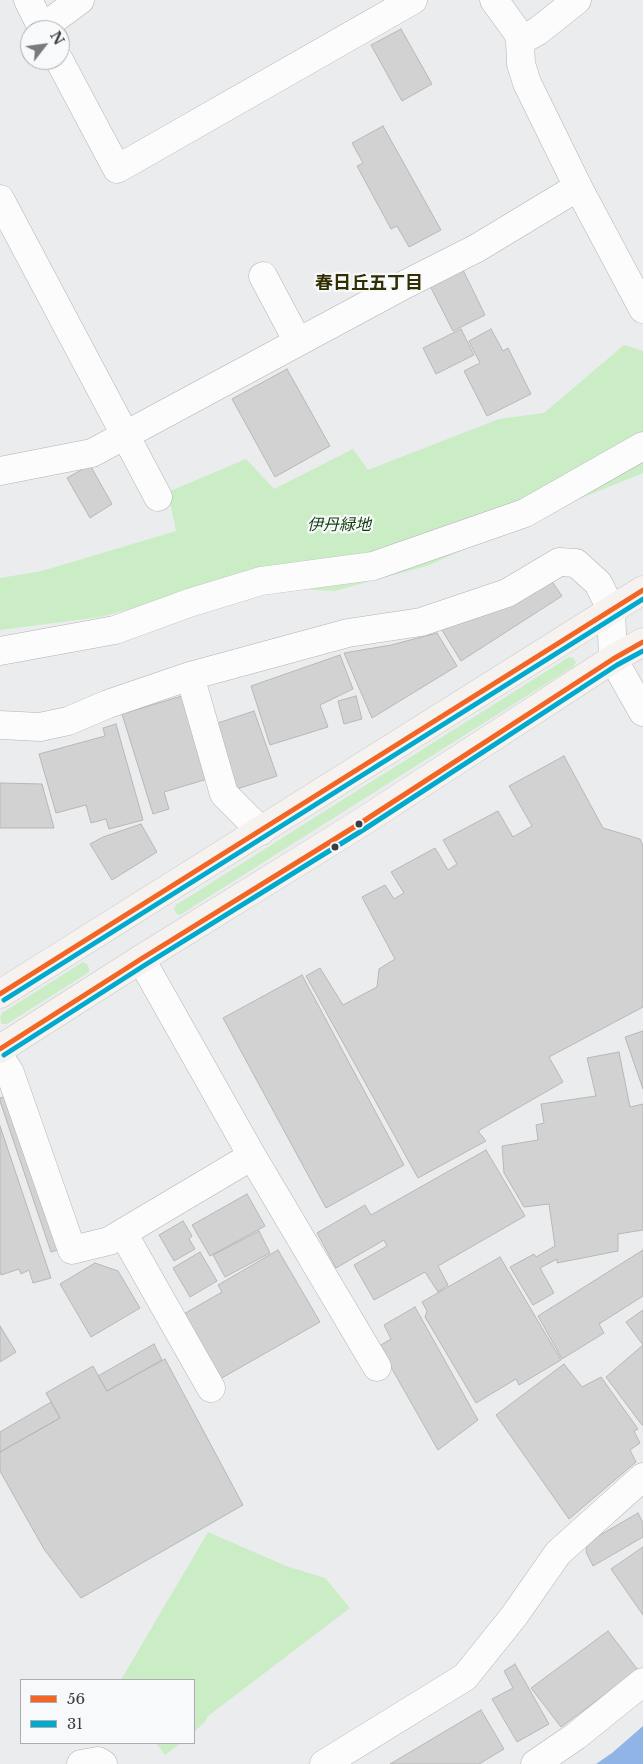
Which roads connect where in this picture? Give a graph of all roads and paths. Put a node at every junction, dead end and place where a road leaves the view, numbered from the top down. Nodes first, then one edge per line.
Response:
1 (28, 0) edge
2 (80, 0) edge
3 (413, 0) edge
4 (494, 0) edge
5 (577, 0) edge
6 (38, 20) edge
7 (54, 20) edge
8 (520, 41) junction
9 (64, 70) edge
10 (578, 187) junction
11 (0, 199) edge
12 (7, 232) edge
13 (263, 276) dead end
14 (643, 309) edge
15 (298, 342) junction
16 (125, 436) junction
17 (643, 446) edge
18 (0, 471) edge
19 (158, 497) dead end
20 (643, 590) edge
21 (612, 609) junction
22 (643, 642) edge
23 (0, 651) edge
24 (613, 660) junction
25 (190, 676) junction
26 (643, 712) edge
27 (0, 725) edge
28 (261, 831) junction
29 (141, 959) junction
30 (0, 994) edge
31 (0, 1049) edge
32 (0, 1057) edge
33 (252, 1156) junction
34 (123, 1233) junction
35 (377, 1367) dead end
36 (211, 1388) dead end
37 (643, 1477) edge
38 (643, 1682) edge
39 (81, 1764) edge
40 (104, 1764) edge
41 (324, 1764) edge
42 (535, 1764) edge

1 - 6 street
2 - 7 street
3 - 9 street
4 - 8 street
5 - 8 street
8 - 10 street
10 - 14 street
10 - 15 street
11 - 12 street
12 - 16 street
13 - 15 street
15 - 16 street
16 - 18 street
16 - 19 street
17 - 23 street
20 - 21 main road
21 - 24 street
21 - 25 street
21 - 28 main road
22 - 24 main road
24 - 26 street
24 - 29 main road
25 - 27 street
25 - 28 street
28 - 30 main road
29 - 31 main road
29 - 33 street
32 - 34 street
33 - 34 street
33 - 35 street
34 - 36 street
37 - 41 street
38 - 42 street
39 - 40 street

